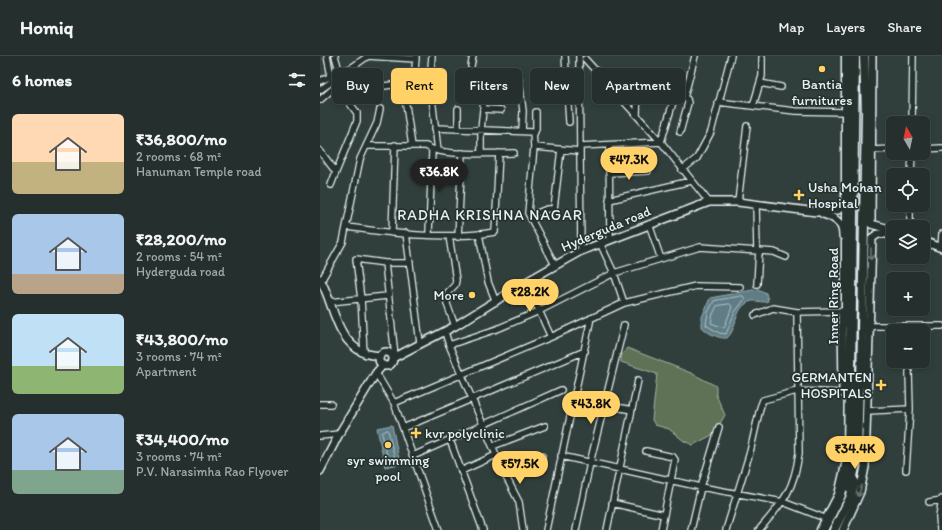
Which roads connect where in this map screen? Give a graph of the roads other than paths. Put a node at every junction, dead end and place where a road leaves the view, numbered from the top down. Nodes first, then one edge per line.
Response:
1 (327, 56) edge
2 (335, 56) edge
3 (368, 56) edge
4 (432, 56) edge
5 (472, 56) edge
6 (565, 56) edge
7 (695, 56) edge
8 (731, 56) edge
9 (860, 56) edge
10 (864, 56) edge
11 (872, 56) edge
12 (912, 56) edge
13 (583, 57) edge
14 (847, 57) edge
15 (416, 58) edge
16 (762, 58) dead end
17 (471, 66) dead end
18 (338, 68) edge
19 (350, 68) edge
20 (415, 68) edge
21 (431, 68) edge
22 (320, 81) edge
23 (332, 81) edge
24 (760, 83) junction
25 (391, 85) edge
26 (384, 86) dead end
27 (781, 87) dead end
28 (320, 90) edge
29 (332, 92) edge
30 (332, 94) edge
31 (685, 94) edge
32 (685, 98) edge
33 (320, 100) edge
34 (718, 102) junction
35 (522, 103) edge
36 (320, 104) edge
37 (347, 104) edge
38 (432, 104) edge
39 (483, 104) edge
40 (637, 104) edge
41 (672, 104) edge
42 (406, 105) dead end
43 (752, 106) junction
44 (380, 109) dead end
45 (458, 109) dead end
46 (483, 109) junction
47 (501, 110) dead end
48 (536, 112) dead end
49 (846, 112) junction
50 (637, 115) junction
51 (912, 116) edge
52 (569, 122) dead end
53 (747, 126) dead end
54 (435, 128) junction
55 (458, 130) junction
56 (481, 130) junction
57 (522, 131) junction
58 (680, 132) dead end
59 (534, 134) junction
60 (661, 142) junction
61 (395, 145) junction
62 (609, 145) junction
63 (367, 146) junction
64 (412, 146) junction
65 (534, 147) junction
66 (942, 148) edge
67 (580, 149) junction
68 (930, 149) edge
69 (561, 150) junction
70 (870, 150) junction
71 (886, 150) edge
72 (320, 151) edge
73 (435, 151) junction
74 (462, 153) junction
75 (481, 153) junction
76 (499, 153) junction
77 (514, 153) dead end
78 (682, 170) junction
79 (648, 171) dead end
80 (336, 172) junction
81 (609, 173) junction
82 (691, 181) junction
83 (331, 184) dead end
84 (609, 200) junction
85 (709, 202) junction
86 (738, 202) junction
87 (846, 202) junction
88 (756, 204) junction
89 (817, 212) junction
90 (530, 216) junction
91 (649, 224) junction
92 (348, 227) junction
93 (886, 228) edge
94 (392, 233) junction
95 (406, 233) junction
96 (429, 234) junction
97 (479, 234) junction
98 (886, 234) edge
99 (942, 234) edge
100 (449, 236) junction
101 (458, 237) junction
102 (610, 239) junction
103 (600, 243) junction
104 (930, 244) edge
105 (942, 248) edge
106 (581, 251) junction
107 (758, 251) junction
108 (786, 257) dead end
109 (661, 259) junction
110 (385, 263) junction
111 (410, 263) junction
112 (555, 265) junction
113 (614, 273) junction
114 (321, 280) edge
115 (526, 282) junction
116 (757, 284) dead end
117 (740, 287) dead end
118 (387, 296) junction
119 (361, 299) junction
120 (330, 302) junction
121 (496, 302) junction
122 (624, 303) junction
123 (539, 311) junction
124 (842, 311) junction
125 (797, 312) junction
126 (755, 315) dead end
127 (591, 318) junction
128 (624, 325) dead end
129 (455, 326) junction
130 (866, 326) junction
131 (942, 326) edge
132 (445, 332) junction
133 (551, 337) junction
134 (420, 343) junction
135 (449, 346) junction
136 (585, 351) junction
137 (364, 353) junction
138 (380, 356) junction
139 (394, 357) junction
140 (384, 365) junction
141 (909, 372) dead end
142 (376, 373) junction
143 (461, 374) junction
144 (638, 380) dead end
145 (561, 390) dead end
146 (797, 392) junction
147 (845, 393) junction
148 (472, 399) junction
149 (394, 403) junction
150 (320, 404) edge
151 (331, 404) dead end
152 (605, 405) junction
153 (910, 409) junction
154 (632, 410) junction
155 (864, 411) junction
156 (483, 425) junction
157 (545, 426) dead end
158 (720, 427) dead end
159 (403, 428) junction
160 (339, 434) junction
161 (320, 436) edge
162 (450, 440) junction
163 (492, 446) junction
164 (646, 451) dead end
165 (496, 455) junction
166 (413, 456) junction
167 (542, 456) dead end
168 (561, 456) junction
169 (590, 463) junction
170 (620, 468) junction
171 (320, 470) edge
172 (906, 470) dead end
173 (461, 471) junction
174 (503, 472) junction
175 (670, 481) junction
176 (701, 487) junction
177 (736, 493) junction
178 (942, 500) edge
179 (783, 502) junction
180 (929, 502) dead end
181 (612, 503) junction
182 (664, 515) junction
183 (827, 519) junction
184 (439, 530) edge
185 (483, 530) edge
186 (523, 530) edge
187 (546, 530) edge
188 (576, 530) edge
189 (607, 530) edge
190 (661, 530) edge
191 (691, 530) edge
192 (726, 530) edge
193 (759, 530) edge
194 (821, 530) edge
195 (830, 530) edge
196 (834, 530) edge
197 (842, 530) edge
198 (940, 530) edge

1 - 22 street
2 - 18 street
3 - 15 street
3 - 19 street
4 - 21 street
5 - 17 street
6 - 52 street
7 - 31 street
8 - 34 street
9 - 195 highway
10 - 130 main road, Inner Ring Road
11 - 70 street
12 - 51 street
13 - 50 street
13 - 67 street
14 - 49 main road, Inner Ring Road
14 - 194 highway
15 - 20 street
16 - 24 street
23 - 28 street
24 - 27 street
24 - 43 street
25 - 26 street
29 - 33 street
30 - 36 street
32 - 58 street
34 - 43 street
34 - 78 street
35 - 57 street
37 - 80 street
38 - 54 street
39 - 46 street
40 - 50 street
41 - 60 street
42 - 64 street
43 - 49 street
44 - 63 street
45 - 55 street
46 - 47 street
46 - 56 street
48 - 59 street
49 - 87 main road, Inner Ring Road
50 - 60 street
53 - 86 street
54 - 55 street
54 - 73 street
55 - 56 street
56 - 57 street
56 - 75 street
57 - 59 street
59 - 65 street
60 - 62 street
60 - 78 street
61 - 63 street
61 - 64 street
61 - 94 street
62 - 67 street
62 - 81 street
63 - 92 street
64 - 73 street
65 - 69 street
65 - 90 street
66 - 68 street
67 - 69 street
67 - 106 street
69 - 90 street
70 - 71 street
70 - 93 street
72 - 80 street
73 - 74 street
73 - 96 street
74 - 75 street
74 - 101 street
75 - 76 street
76 - 77 street
76 - 97 street
78 - 82 street
79 - 81 street
80 - 83 street
81 - 84 street
82 - 84 street
82 - 85 street
84 - 102 street
85 - 86 street, Hyderguda road
85 - 91 street, Hyderguda road
86 - 88 street, Hyderguda road
87 - 89 street, Hyderguda road
87 - 147 main road, Inner Ring Road
88 - 89 street, Hyderguda road
88 - 107 street
89 - 124 street
90 - 112 street
91 - 102 street, Hyderguda road
91 - 109 street
92 - 94 street
92 - 114 street
94 - 95 street
95 - 96 street
95 - 111 street
96 - 100 street
97 - 101 street
97 - 121 street
98 -> 130 street
99 - 105 street
100 - 101 street
100 - 129 street
102 - 103 street, Hyderguda road
103 - 106 street, Hyderguda road
103 - 113 street
104 - 105 street
106 - 112 street, Hyderguda road
107 - 108 street
107 - 109 street
107 - 116 street
109 - 113 street
110 - 111 street
110 - 118 street
110 - 119 street
111 - 134 street
112 - 115 street, Hyderguda road
113 - 122 street
113 - 123 street
114 - 120 street
115 - 121 street, Hyderguda road
115 - 123 street
117 - 122 street
118 - 119 street
118 - 139 street
119 - 120 street
119 - 137 street
120 - 137 street
121 - 129 street, Hyderguda road
122 - 127 street
123 - 133 street
123 - 135 street
124 - 125 street
124 - 147 street
125 - 126 street
125 - 146 street
127 - 133 street
127 - 136 street
128 - 152 street
129 - 132 street, Hyderguda road
130 - 131 street
130 - 155 main road, Inner Ring Road
132 - 134 street, Hyderguda road
132 - 135 street
133 - 143 street
134 - 139 street, Hyderguda road
135 - 143 street
136 - 148 street
136 - 168 street
137 - 138 street
138 - 139 street
138 - 140 street
139 - 140 street
140 - 142 street
141 - 153 street
142 - 149 street
142 - 160 street
143 - 148 street
143 - 149 street
144 - 154 street
145 - 156 street
146 - 147 street
146 - 177 street
146 - 179 street
147 - 183 main road, Inner Ring Road
148 - 156 street
148 - 159 street
149 - 159 street
150 - 151 street
152 - 154 street
152 - 169 street
153 - 155 street
153 - 172 street
154 - 170 street
155 - 196 main road, Inner Ring Road
155 -> 197 street
156 - 162 street
156 - 163 street
157 - 163 street
158 - 176 street
159 - 166 street
160 - 161 street
160 - 171 street
162 - 166 street
162 - 173 street
163 - 165 street
164 - 175 street
165 - 173 street
165 - 174 street
166 - 184 street
167 - 174 street
168 - 169 street
168 - 187 street
169 - 170 street
169 - 188 street
170 - 175 street
170 - 181 street
173 - 185 street
174 - 186 street
175 - 176 street
175 - 182 street
176 - 177 street
176 - 191 street
177 - 179 street
177 - 192 street
178 - 180 street
178 - 198 street
179 - 183 street
179 - 193 street
181 - 182 street
181 - 189 street
182 - 190 street
183 - 194 main road, Inner Ring Road

